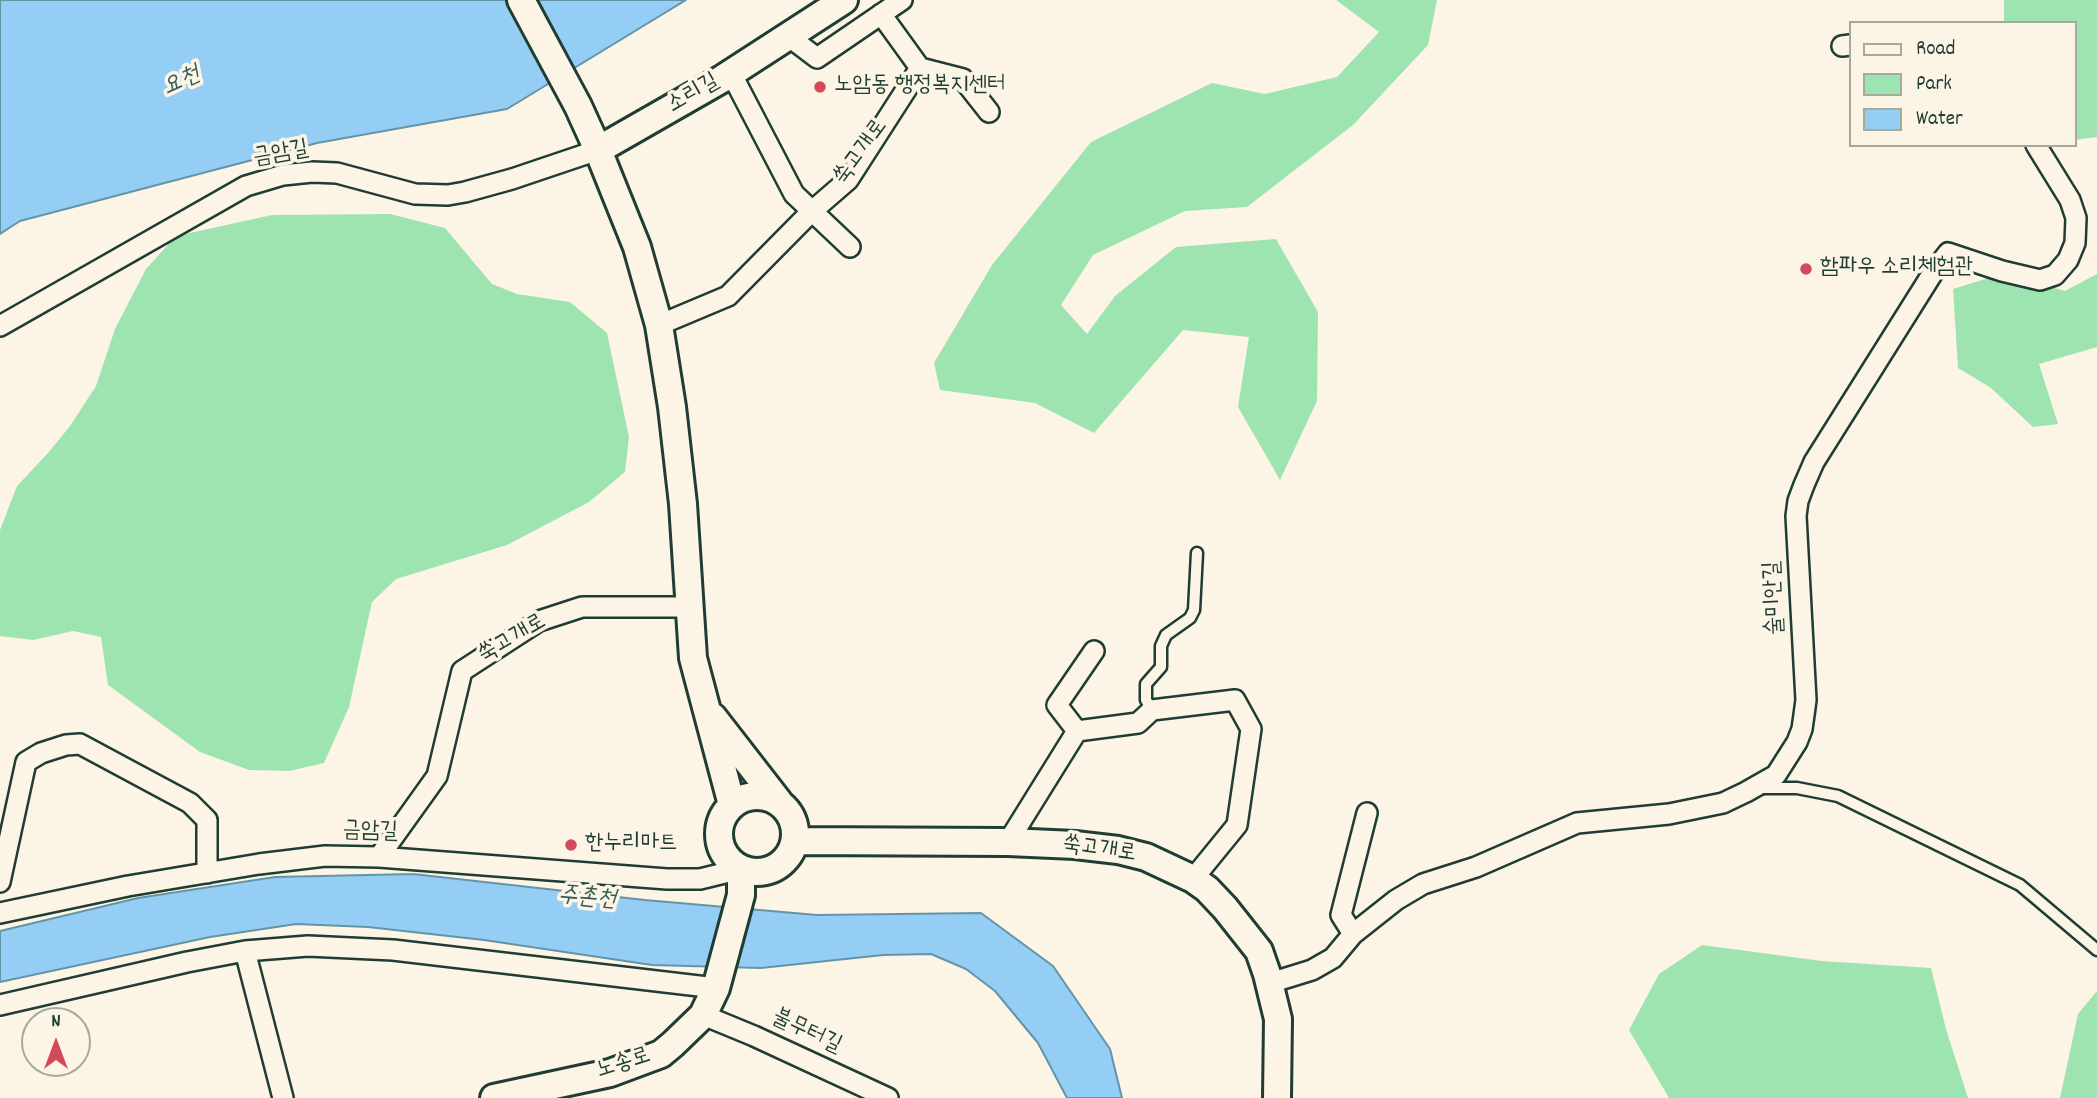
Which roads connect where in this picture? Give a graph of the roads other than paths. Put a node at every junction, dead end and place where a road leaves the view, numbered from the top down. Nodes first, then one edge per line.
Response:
1 (521, 0) edge
2 (844, 0) edge
3 (902, 0) edge
4 (881, 14) junction
5 (788, 36) junction
6 (920, 68) junction
7 (731, 74) junction
8 (989, 112) dead end
9 (2037, 147) edge
10 (598, 150) junction
11 (811, 212) junction
12 (850, 247) dead end
13 (659, 325) junction
14 (0, 326) edge
15 (1197, 553) dead end
16 (688, 607) junction
17 (1094, 651) dead end
18 (705, 707) junction
19 (1152, 710) junction
20 (1077, 731) junction
21 (1754, 788) junction
22 (732, 805) junction
23 (1367, 813) dead end
24 (789, 821) junction
25 (1009, 842) junction
26 (379, 857) junction
27 (207, 873) junction
28 (1193, 879) junction
29 (0, 882) edge
30 (741, 882) junction
31 (0, 913) edge
32 (1353, 934) junction
33 (2097, 950) edge
34 (245, 951) junction
35 (1269, 983) junction
36 (717, 984) junction
37 (0, 1004) edge
38 (703, 1015) junction
39 (283, 1098) edge
40 (494, 1098) edge
41 (888, 1098) edge
42 (1277, 1098) edge

1 - 10 main road
2 - 5 main road, 소리길
3 - 4 street
4 - 5 street
4 - 6 street
5 - 7 main road, 소리길
6 - 8 street
6 - 11 street, 쑥고개로
7 - 10 main road, 소리길
7 - 11 street
9 - 21 street, 술미안길
10 - 13 main road
10 - 14 street, 금암길
11 - 12 street
11 - 13 street, 쑥고개로
13 - 16 main road
15 - 19 lane
16 - 18 main road
16 - 26 street, 쑥고개로
17 - 20 street
18 - 22 main road
18 - 24 main road
19 - 20 street
19 - 28 street
20 - 25 street
21 - 32 street, 술미안길
21 - 33 lane
22 - 24 main road
22 - 30 main road
23 - 32 street
24 - 25 main road, 쑥고개로
24 - 30 main road
25 - 28 main road, 쑥고개로
26 - 27 street, 금암길
26 - 30 street, 금암길
27 - 29 street
27 - 31 street, 금암길
28 - 35 main road, 쑥고개로
30 - 36 main road, 노송로
32 - 35 street, 술미안길
34 - 36 street
34 - 37 street
34 - 39 street
35 - 42 main road, 쑥고개로
36 - 38 main road, 노송로
38 - 40 main road, 노송로
38 - 41 street, 불무터길

